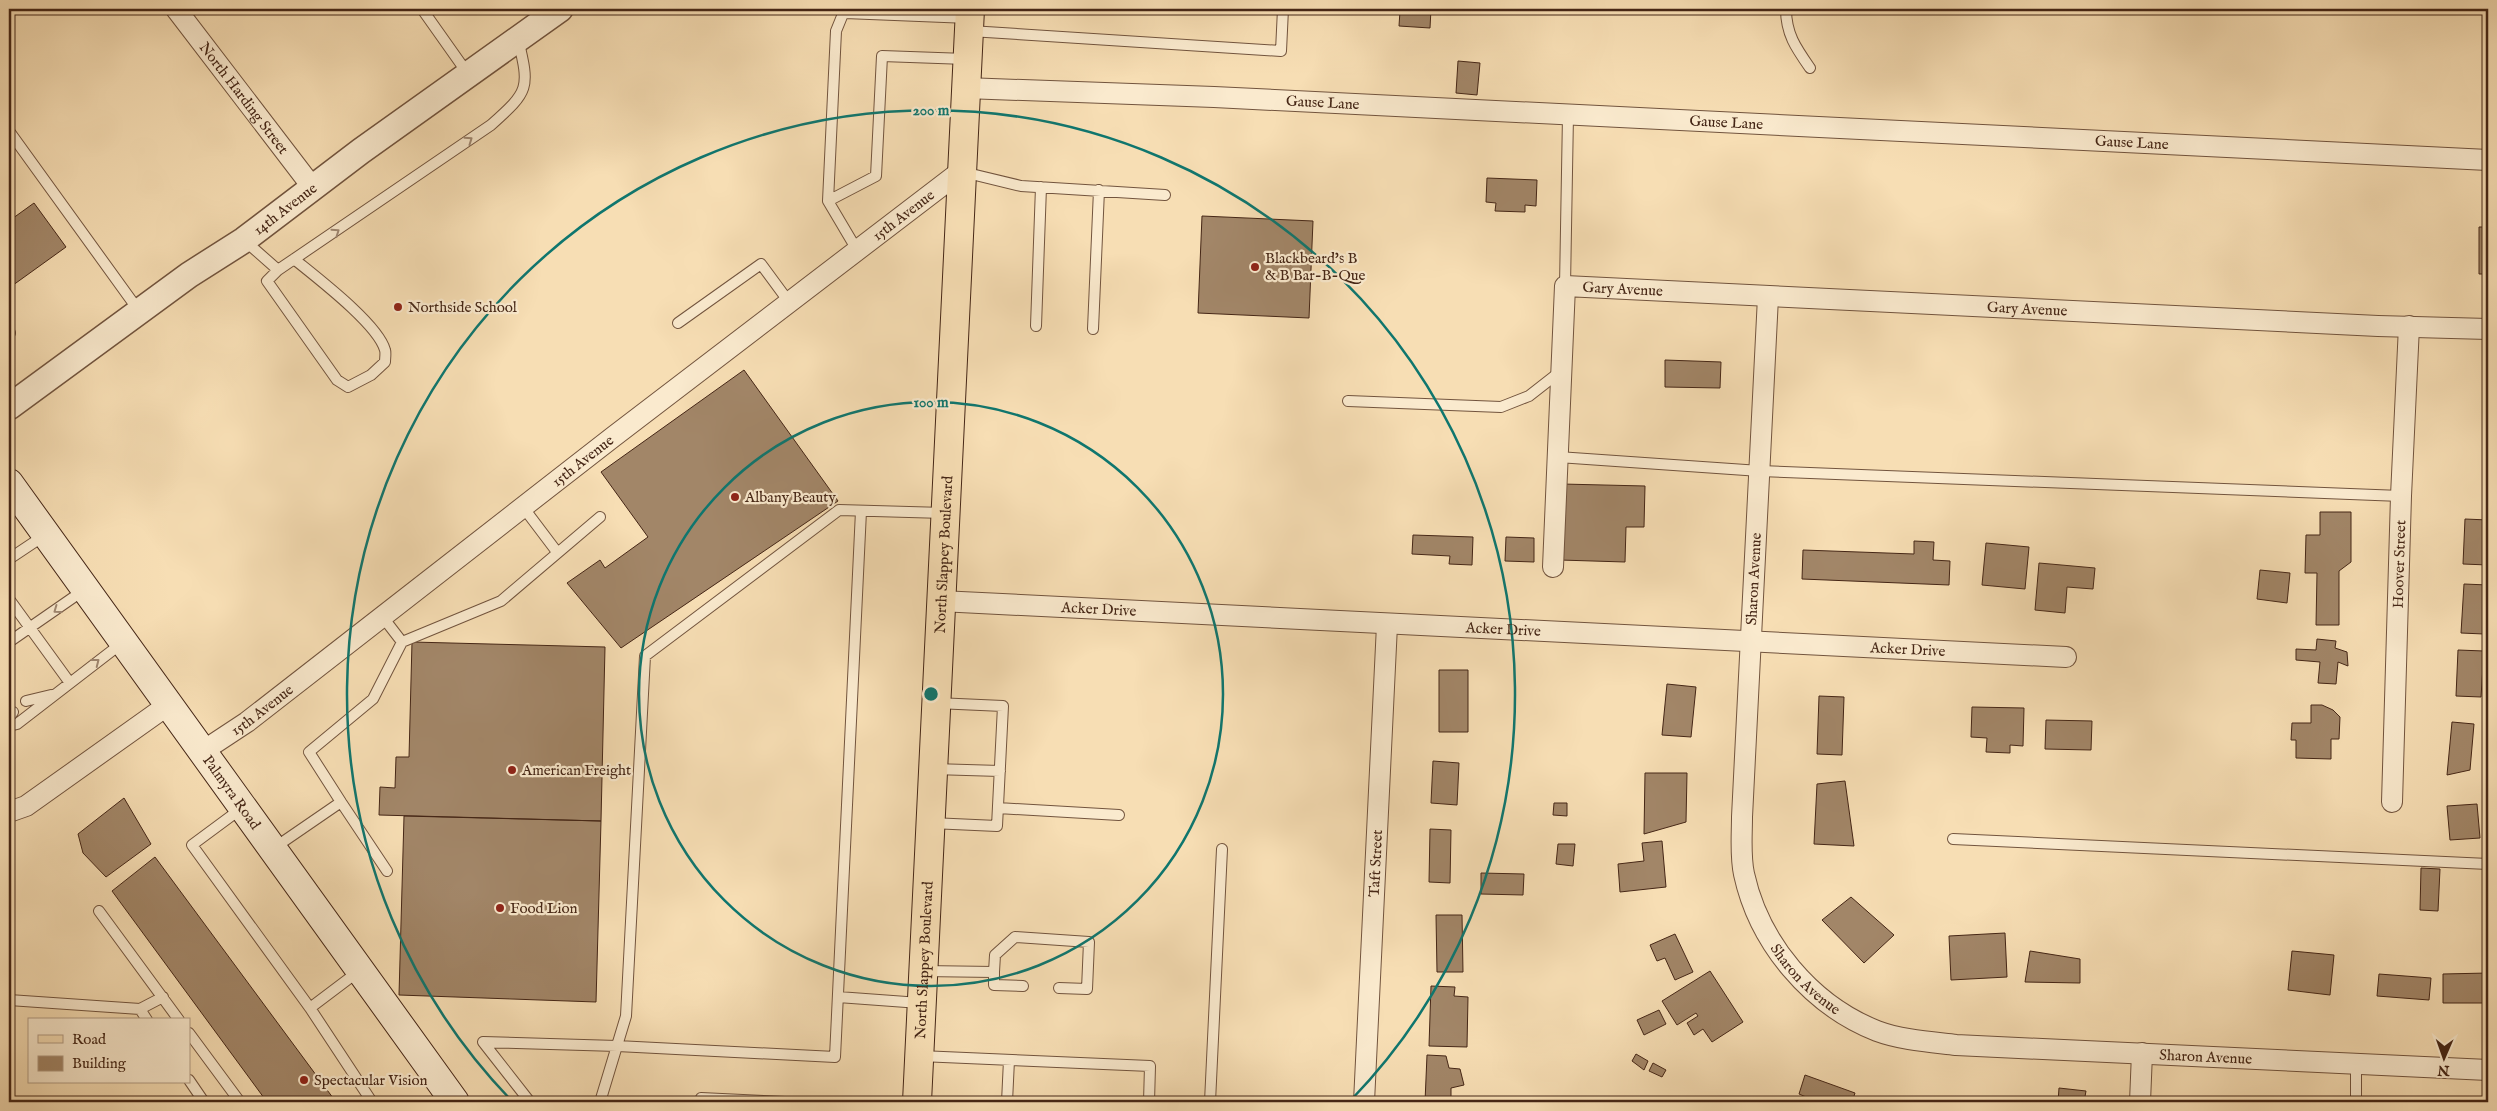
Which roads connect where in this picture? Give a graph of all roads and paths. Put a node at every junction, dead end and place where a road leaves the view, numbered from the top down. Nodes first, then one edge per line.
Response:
1 (176, 9) edge
2 (422, 9) edge
3 (560, 9) edge
4 (1284, 9) edge
5 (1786, 9) edge
6 (845, 11) edge
7 (969, 19) edge
8 (518, 38) junction
9 (966, 59) junction
10 (1810, 68) dead end
11 (468, 74) junction
12 (965, 88) junction
13 (1568, 115) junction
14 (9, 131) edge
15 (2488, 160) edge
16 (961, 171) junction
17 (1041, 187) junction
18 (313, 188) junction
19 (1099, 190) junction
20 (1165, 195) dead end
21 (828, 201) junction
22 (244, 240) junction
23 (857, 250) junction
24 (294, 259) junction
25 (278, 270) junction
26 (1565, 286) junction
27 (1768, 297) junction
28 (789, 302) junction
29 (139, 312) junction
30 (678, 323) dead end
31 (1036, 326) dead end
32 (2409, 326) junction
33 (1093, 329) dead end
34 (2488, 329) edge
35 (1562, 370) junction
36 (1348, 401) dead end
37 (9, 407) edge
38 (1558, 457) junction
39 (1760, 471) junction
40 (9, 483) edge
41 (2401, 496) junction
42 (523, 508) junction
43 (861, 510) junction
44 (944, 513) junction
45 (600, 517) dead end
46 (46, 535) junction
47 (557, 552) junction
48 (9, 559) edge
49 (1553, 567) dead end
50 (85, 589) junction
51 (9, 599) edge
52 (940, 601) junction
53 (382, 616) junction
54 (1387, 624) junction
55 (30, 630) junction
56 (1751, 641) junction
57 (9, 642) edge
58 (123, 642) junction
59 (402, 642) junction
60 (2066, 657) dead end
61 (70, 683) junction
62 (56, 694) junction
63 (26, 701) dead end
64 (935, 703) junction
65 (168, 705) junction
66 (9, 726) edge
67 (203, 752) junction
68 (932, 769) junction
69 (1000, 771) junction
70 (341, 802) junction
71 (2392, 802) dead end
72 (243, 808) junction
73 (998, 808) junction
74 (9, 812) edge
75 (1119, 815) dead end
76 (930, 823) junction
77 (1952, 840) dead end
78 (273, 849) junction
79 (1222, 849) dead end
80 (2488, 864) edge
81 (386, 871) dead end
82 (99, 911) dead end
83 (360, 970) junction
84 (922, 971) junction
85 (994, 972) junction
86 (1024, 986) dead end
87 (1060, 988) dead end
88 (163, 997) junction
89 (838, 997) junction
90 (9, 1000) edge
91 (921, 1003) junction
92 (310, 1008) junction
93 (140, 1009) junction
94 (147, 1018) edge
95 (178, 1018) edge
96 (190, 1033) edge
97 (617, 1046) junction
98 (2142, 1053) junction
99 (919, 1056) junction
100 (1009, 1060) junction
101 (2356, 1065) junction
102 (2488, 1070) edge
103 (190, 1081) edge
104 (204, 1102) edge
105 (240, 1102) edge
106 (372, 1102) edge
107 (455, 1102) edge
108 (530, 1102) edge
109 (600, 1102) edge
110 (701, 1102) edge
111 (785, 1102) edge
112 (917, 1102) edge
113 (1008, 1102) edge
114 (1149, 1102) edge
115 (1210, 1102) edge
116 (1364, 1102) edge
117 (2140, 1102) edge
118 (2356, 1102) edge

1 - 18 street, North Harding Street
2 - 11 lane
3 - 8 street, 14th Avenue
4 - 7 lane
5 - 10 lane
6 - 7 lane
6 - 21 lane
7 - 9 main road, North Slappey Boulevard
8 - 11 street, 14th Avenue
24 -> 8 lane
9 - 12 main road, North Slappey Boulevard
9 - 21 lane
11 - 18 street, 14th Avenue
12 - 13 street, Gause Lane
12 - 16 main road, North Slappey Boulevard
13 - 15 street, Gause Lane
13 - 26 lane
14 - 29 lane
16 - 17 lane
16 - 23 street, 15th Avenue
16 - 44 main road, North Slappey Boulevard
17 - 19 lane
17 - 31 lane
18 - 22 street, 14th Avenue
19 - 20 lane
19 - 33 lane
21 - 23 lane
22 - 25 lane
22 - 29 street, 14th Avenue
23 - 28 street, 15th Avenue
24 - 25 lane
24 - 25 lane
26 - 27 street, Gary Avenue
26 - 35 street
27 - 32 street, Gary Avenue
27 - 39 street, Sharon Avenue
28 - 30 lane
28 - 42 street, 15th Avenue
29 - 37 street, 14th Avenue
32 - 34 street, Gary Avenue
32 - 41 street, Hoover Street
35 - 36 lane
35 - 38 street
38 - 39 lane
38 - 49 street
39 - 41 lane
39 - 56 street, Sharon Avenue
40 - 46 main road, Palmyra Road
41 - 71 street, Hoover Street
42 - 47 lane
42 - 53 street, 15th Avenue
43 - 44 lane
43 - 89 lane
43 - 97 lane
44 - 52 main road, North Slappey Boulevard
45 - 47 lane
46 - 48 lane
46 - 50 main road, Palmyra Road
47 - 59 lane
50 -> 55 lane
50 - 58 main road, Palmyra Road
51 - 55 lane
52 - 54 street, Acker Drive
52 - 64 main road, North Slappey Boulevard
53 - 59 lane
53 - 67 street, 15th Avenue
54 - 56 street, Acker Drive
54 - 116 street, Taft Street
55 - 57 lane
55 - 61 lane
56 - 60 street, Acker Drive
56 - 98 street, Sharon Avenue
61 -> 58 lane
58 - 65 main road, Palmyra Road
59 - 70 lane
61 - 62 lane
62 - 63 lane
62 - 66 lane
64 - 68 main road, North Slappey Boulevard
64 - 69 lane
65 - 67 main road, Palmyra Road
65 - 74 street
67 - 72 main road, Palmyra Road
68 - 69 lane
68 - 76 main road, North Slappey Boulevard
69 - 73 lane
70 - 78 lane
70 - 81 lane
72 - 78 main road, Palmyra Road
72 - 92 lane
73 - 75 lane
73 - 76 lane
76 - 84 main road, North Slappey Boulevard
77 - 80 lane
78 - 83 main road, Palmyra Road
79 - 115 lane
82 - 88 lane
83 - 92 lane
83 - 107 main road, Palmyra Road
84 - 85 lane
84 - 91 main road, North Slappey Boulevard
85 - 86 lane
85 - 87 lane
88 - 93 lane
88 - 95 lane
89 - 91 lane
89 - 97 lane
90 - 93 lane
91 - 99 main road, North Slappey Boulevard
92 - 106 lane
93 - 94 lane
96 - 105 lane
97 - 108 lane
97 - 109 lane
98 - 101 street, Sharon Avenue
98 - 117 street
99 - 100 lane
99 - 112 main road, North Slappey Boulevard
100 - 113 lane
100 - 114 lane
101 - 102 street, Sharon Avenue
101 - 118 lane
103 - 104 lane
110 - 111 lane

